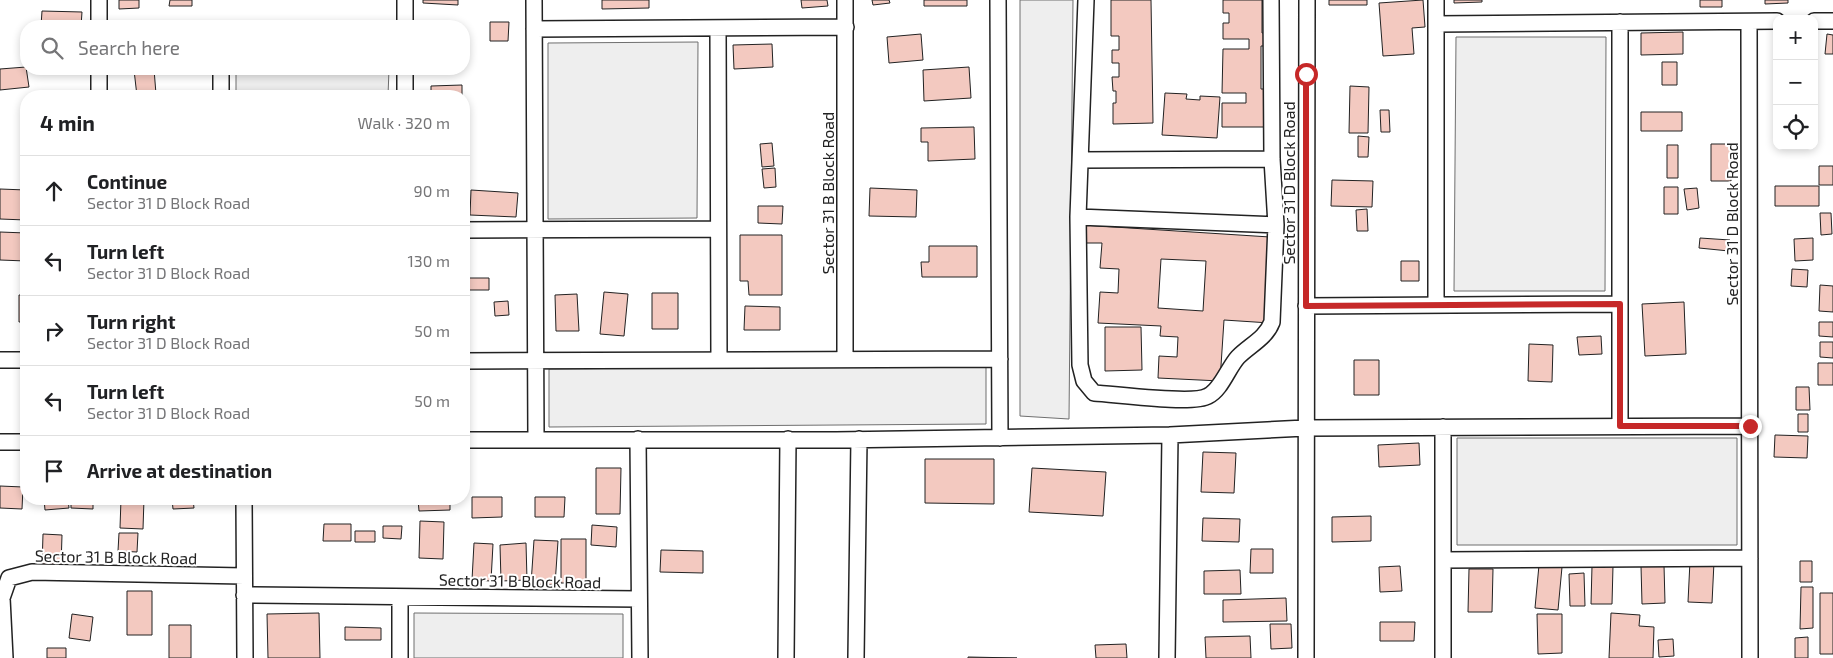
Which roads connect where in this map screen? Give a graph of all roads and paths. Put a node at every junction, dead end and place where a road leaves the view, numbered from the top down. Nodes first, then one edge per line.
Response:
1 (99, 0) edge
2 (405, 0) edge
3 (534, 0) edge
4 (845, 0) edge
5 (998, 0) edge
6 (1086, 0) edge
7 (1271, 0) edge
8 (1307, 0) edge
9 (1436, 0) edge
10 (99, 20) edge
11 (405, 20) edge
12 (1818, 21) edge
13 (1833, 21) edge
14 (1620, 22) junction
15 (1749, 22) junction
16 (1773, 22) edge
17 (1436, 24) junction
18 (846, 27) junction
19 (718, 28) junction
20 (534, 29) junction
21 (99, 75) edge
22 (221, 75) edge
23 (405, 75) edge
24 (99, 90) edge
25 (221, 90) edge
26 (405, 90) edge
27 (1272, 158) junction
28 (1081, 160) junction
29 (1078, 217) junction
30 (1276, 225) junction
31 (718, 229) junction
32 (470, 230) edge
33 (535, 230) junction
34 (1620, 304) junction
35 (1436, 305) junction
36 (1306, 306) junction
37 (845, 359) junction
38 (1000, 359) junction
39 (0, 360) edge
40 (20, 360) edge
41 (719, 360) junction
42 (470, 361) edge
43 (536, 361) junction
44 (1620, 426) junction
45 (1750, 426) junction
46 (1305, 428) junction
47 (1443, 428) junction
48 (1170, 435) junction
49 (1000, 438) junction
50 (638, 439) junction
51 (788, 439) junction
52 (859, 439) junction
53 (470, 440) edge
54 (536, 440) junction
55 (0, 442) edge
56 (20, 442) edge
57 (244, 505) edge
58 (1750, 558) junction
59 (1443, 560) junction
60 (244, 576) junction
61 (244, 595) junction
62 (400, 596) junction
63 (639, 600) junction
64 (5, 658) edge
65 (244, 658) edge
66 (400, 658) edge
67 (640, 658) edge
68 (786, 658) edge
69 (856, 658) edge
70 (1167, 658) edge
71 (1306, 658) edge
72 (1443, 658) edge
73 (1750, 658) edge

1 - 10 street
2 - 11 street
3 - 20 street
4 - 18 street, Sector 31 B Block Road
5 - 38 street
6 - 28 street
7 - 27 street
8 - 36 street, Sector 31 D Block Road
9 - 17 street
12 - 13 street
14 - 15 street
14 - 17 street
14 - 34 street
15 - 16 street
15 - 45 street, Sector 31 D Block Road
17 - 35 street
18 - 19 street
18 - 37 street, Sector 31 B Block Road
19 - 20 street
19 - 31 street
20 - 33 street
21 - 24 street
22 - 25 street
23 - 26 street
27 - 28 street
27 - 30 street
28 - 29 street
29 - 30 street
29 - 30 street
31 - 33 street
31 - 41 street
32 - 33 street
33 - 43 street
34 - 35 street
34 - 44 street
35 - 36 street
36 - 46 street, Sector 31 D Block Road
37 - 38 street
37 - 41 street
38 - 49 street
39 - 40 street
41 - 43 street
42 - 43 street
43 - 54 street
44 - 45 street
44 - 47 street
45 - 58 street, Sector 31 D Block Road
46 - 47 street
46 - 48 street
46 - 71 street, Sector 31 D Block Road
47 - 59 street
48 - 49 street
48 - 70 street
49 - 52 street
50 - 51 street
50 - 54 street
50 - 63 street
51 - 52 street
51 - 68 street
52 - 69 street
53 - 54 street
55 - 56 street
57 - 60 street
58 - 59 street
58 - 73 street, Sector 31 D Block Road
59 - 72 street
60 - 61 street
60 - 64 street, Sector 31 B Block Road
61 - 62 street, Sector 31 B Block Road
61 - 65 street
62 - 63 street, Sector 31 B Block Road
62 - 66 street
63 - 67 street

